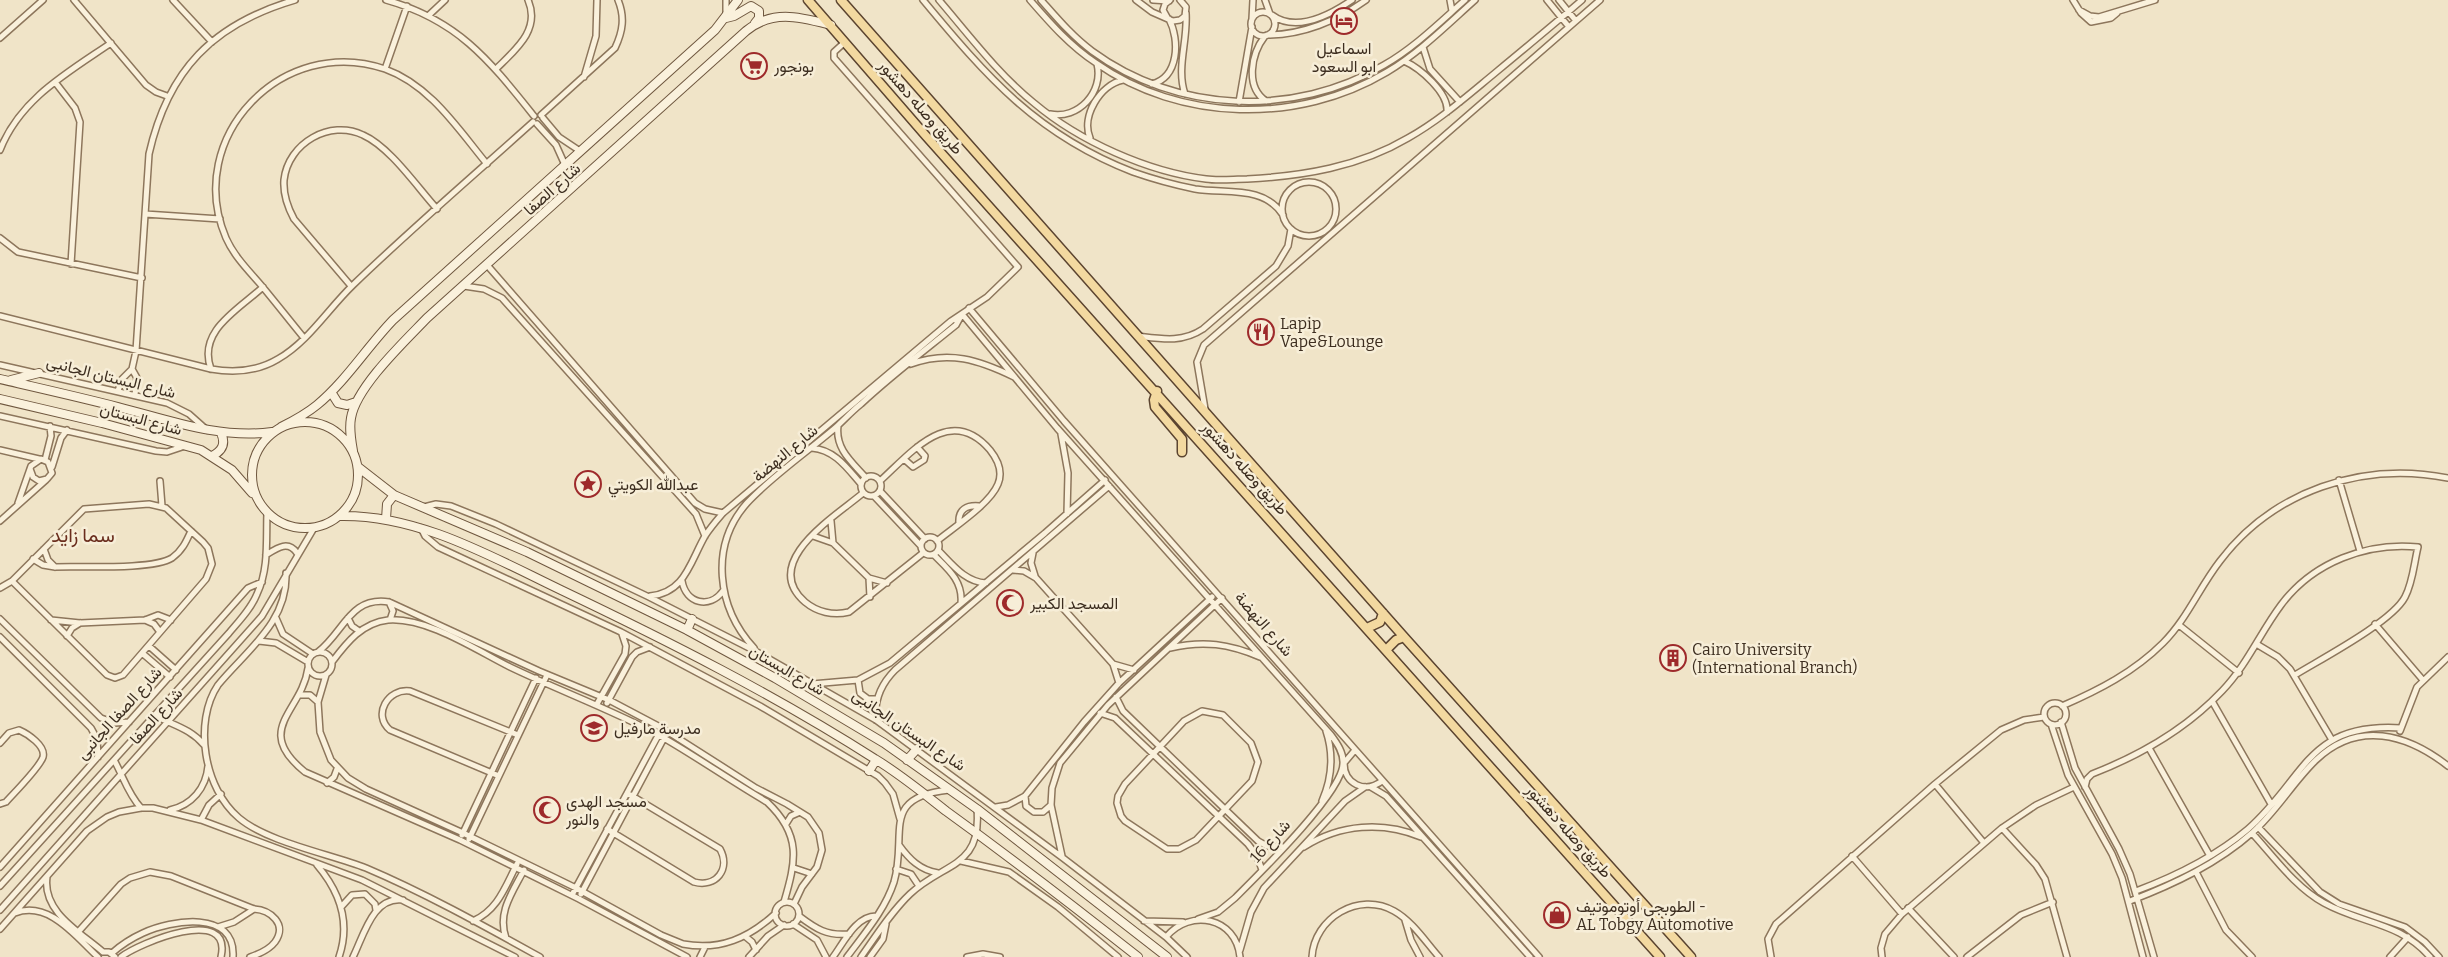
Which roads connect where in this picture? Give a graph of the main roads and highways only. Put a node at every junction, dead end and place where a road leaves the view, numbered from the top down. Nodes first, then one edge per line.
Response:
1 (808, 0) edge
2 (841, 0) edge
3 (1156, 391) junction
4 (1182, 452) dead end
5 (1383, 613) junction
6 (1367, 628) junction
7 (1404, 638) junction
8 (1387, 649) junction
9 (1660, 957) edge
10 (1691, 957) edge

1 - 3 main road, طريق وصله دهشور
2 - 5 main road, طريق وصله دهشور
3 - 4 main road
3 - 6 main road, طريق وصله دهشور
5 - 6 main road
5 - 7 main road, طريق وصله دهشور
6 - 8 main road, طريق وصله دهشور
7 - 8 main road
7 - 10 main road, طريق وصله دهشور
8 - 9 main road, طريق وصله دهشور

